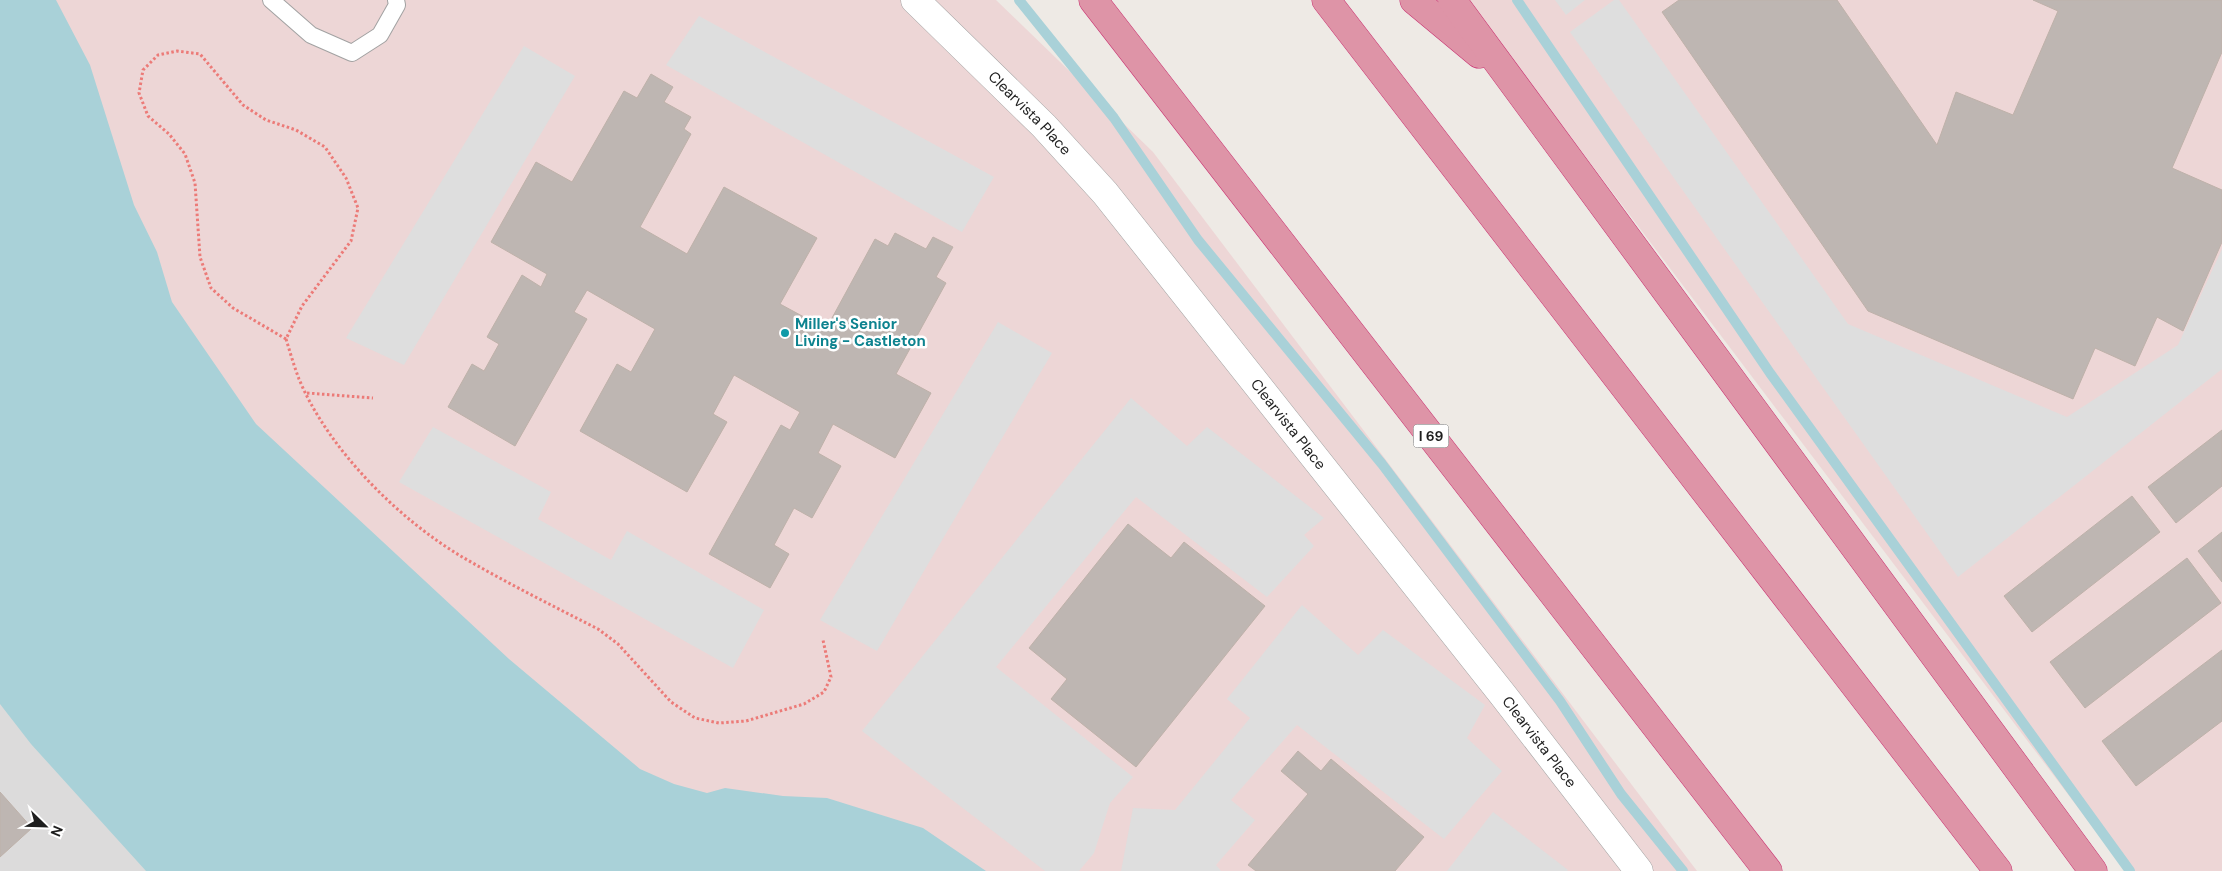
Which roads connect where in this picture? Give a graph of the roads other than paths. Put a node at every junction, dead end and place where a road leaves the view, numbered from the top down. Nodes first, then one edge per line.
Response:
1 (271, 0) edge
2 (396, 0) edge
3 (915, 0) edge
4 (1093, 0) edge
5 (1326, 0) edge
6 (1414, 0) edge
7 (1452, 0) edge
8 (1511, 80) junction
9 (1639, 871) edge
10 (1768, 871) edge
11 (1998, 871) edge
12 (2093, 871) edge

1 - 2 lane
3 - 9 street, Clearvista Place
4 - 10 highway, I 69
5 - 11 highway
6 - 8 highway
7 - 8 highway
8 - 12 highway

